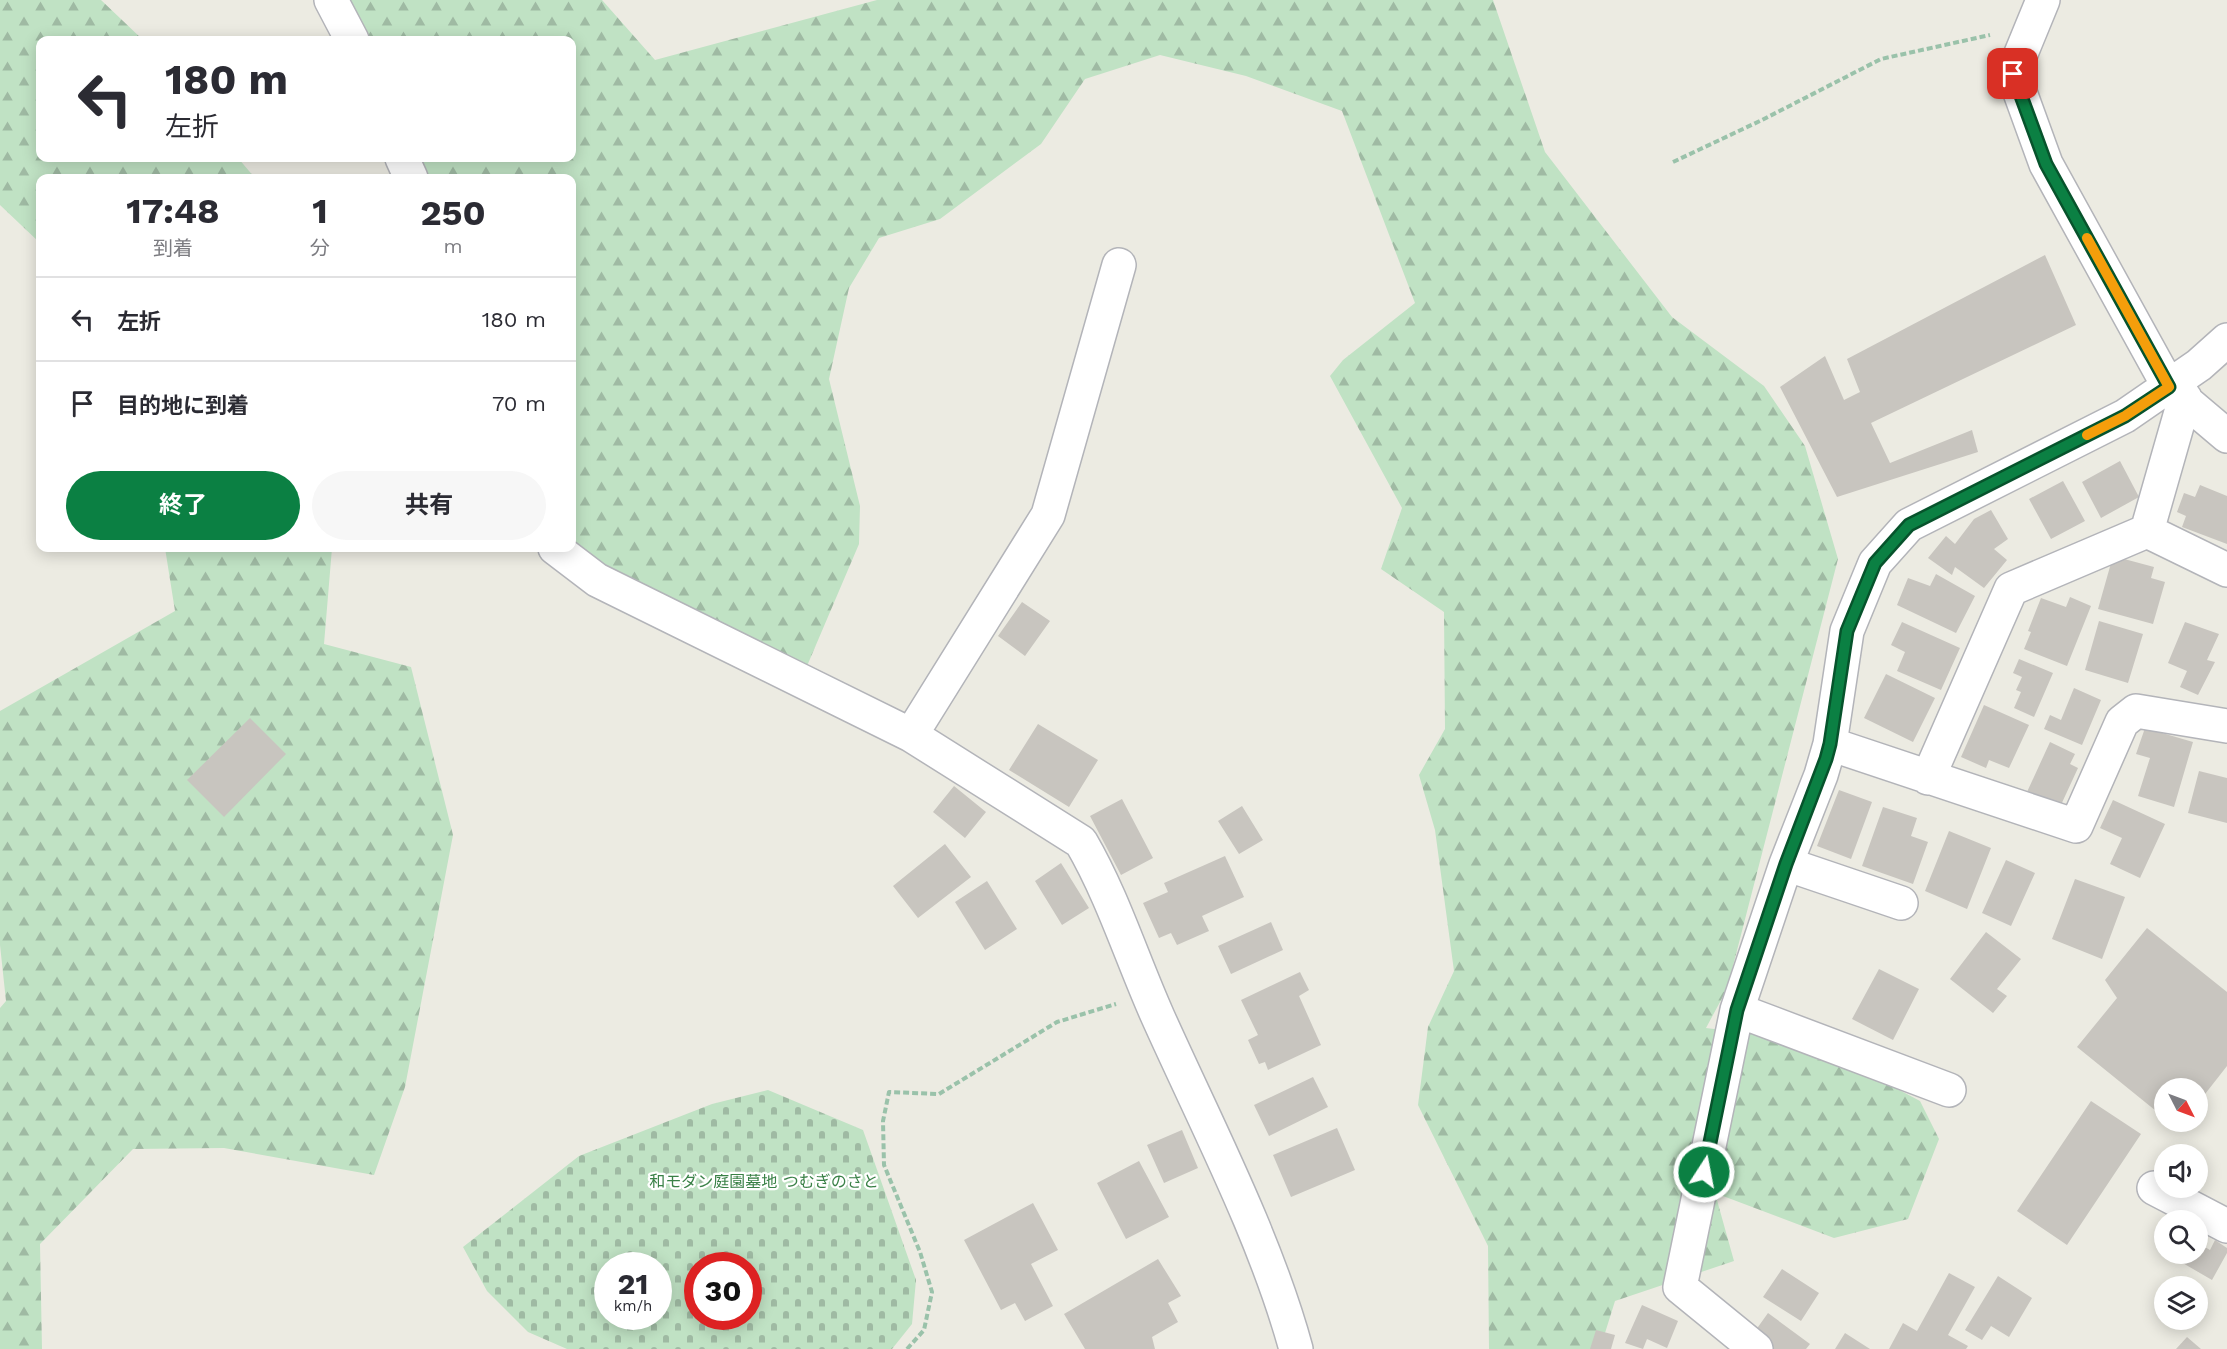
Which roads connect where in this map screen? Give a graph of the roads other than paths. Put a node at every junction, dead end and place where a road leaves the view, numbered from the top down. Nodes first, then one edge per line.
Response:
1 (331, 0) edge
2 (2038, 13) edge
3 (350, 36) edge
4 (1119, 265) dead end
5 (2227, 340) edge
6 (2177, 393) junction
7 (2227, 436) edge
8 (2147, 531) junction
9 (560, 552) edge
10 (2227, 570) edge
11 (2227, 726) edge
12 (911, 735) junction
13 (1830, 744) junction
14 (1928, 778) junction
15 (1786, 864) junction
16 (1901, 903) dead end
17 (1737, 1010) junction
18 (1949, 1090) dead end
19 (2173, 1198) edge
20 (2227, 1226) edge
21 (1296, 1349) edge
22 (1756, 1349) edge

1 - 3 street
2 - 6 street
4 - 12 street
5 - 6 street
6 - 7 street
6 - 8 street
6 - 13 street
8 - 10 street
8 - 14 street
9 - 12 street
11 - 14 street
12 - 21 street
13 - 14 street
13 - 15 street
15 - 16 street
15 - 17 street
17 - 18 street
17 - 22 street
19 - 20 street

